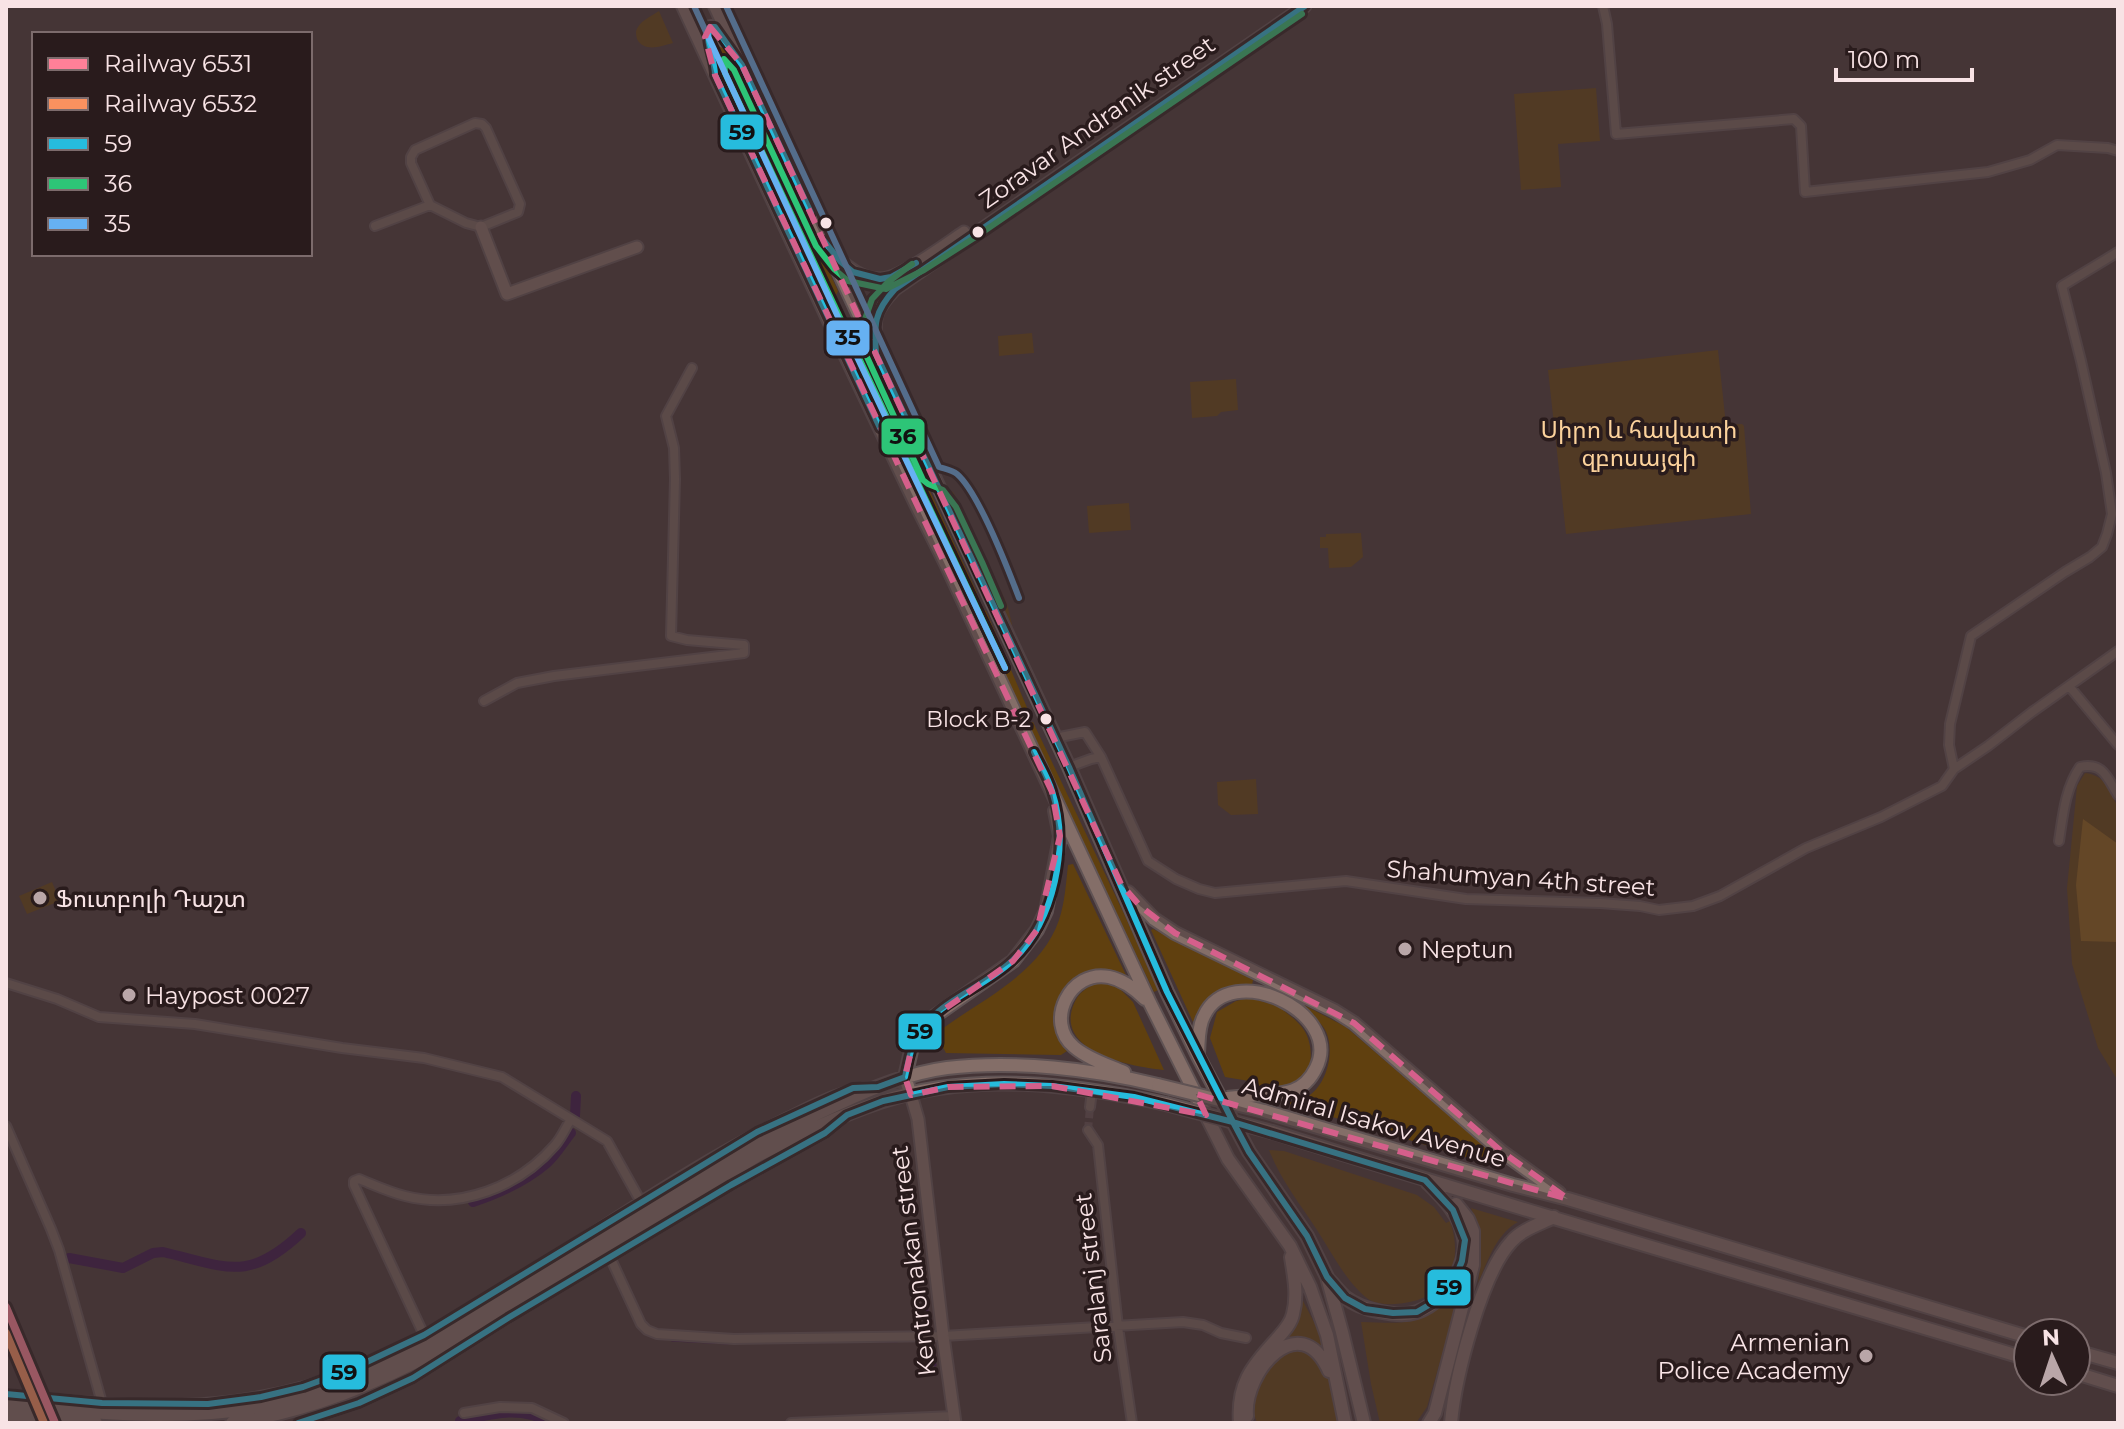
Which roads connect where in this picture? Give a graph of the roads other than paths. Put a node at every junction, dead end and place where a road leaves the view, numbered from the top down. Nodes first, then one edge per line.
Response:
1 (683, 6) edge
2 (715, 6) edge
3 (1296, 6) edge
4 (1305, 6) edge
5 (1603, 6) edge
6 (742, 65) junction
7 (715, 75) junction
8 (2118, 151) edge
9 (430, 205) junction
10 (375, 226) dead end
11 (481, 227) junction
12 (824, 241) junction
13 (637, 247) dead end
14 (2118, 252) edge
15 (876, 354) junction
16 (692, 368) dead end
17 (946, 564) junction
18 (988, 596) junction
19 (2118, 651) edge
20 (2069, 686) junction
21 (484, 701) dead end
22 (1055, 738) junction
23 (2118, 745) edge
24 (1101, 757) junction
25 (1069, 767) junction
26 (1954, 769) junction
27 (1052, 792) junction
28 (2118, 795) edge
29 (2059, 841) dead end
30 (1121, 884) junction
31 (6, 983) edge
32 (1167, 992) junction
33 (1149, 1002) junction
34 (1198, 1056) junction
35 (905, 1077) junction
36 (1154, 1084) junction
37 (878, 1087) junction
38 (1092, 1091) junction
39 (911, 1095) junction
40 (1216, 1099) junction
41 (1090, 1107) tunnel mouth
42 (847, 1115) junction
43 (571, 1119) junction
44 (6, 1126) edge
45 (1088, 1130) tunnel mouth
46 (1431, 1182) junction
47 (1568, 1199) junction
48 (641, 1202) junction
49 (1554, 1217) junction
50 (1290, 1246) junction
51 (610, 1257) junction
52 (1327, 1277) junction
53 (516, 1285) junction
54 (1118, 1327) junction
55 (2012, 1332) edge
56 (424, 1335) junction
57 (943, 1336) junction
58 (1246, 1338) dead end
59 (2012, 1354) edge
60 (2092, 1356) edge
61 (2118, 1363) edge
62 (410, 1372) junction
63 (2092, 1378) edge
64 (2118, 1386) edge
65 (1339, 1394) junction
66 (1454, 1395) junction
67 (12, 1400) edge
68 (102, 1403) junction
69 (464, 1413) dead end
70 (84, 1414) edge
71 (6, 1415) edge
72 (955, 1420) edge
73 (232, 1423) edge
74 (298, 1423) edge
75 (564, 1423) edge
76 (791, 1423) edge
77 (1132, 1423) edge
78 (1240, 1423) edge
79 (1248, 1423) edge
80 (1345, 1423) edge
81 (1364, 1423) edge
82 (1429, 1423) edge
83 (1438, 1423) edge
84 (1451, 1423) edge

1 - 7 highway
2 - 6 highway
3 - 12 main road, Zoravar Andranik street
4 - 15 main road, Zoravar Andranik street
5 - 8 street
6 - 7 highway
6 - 12 highway
7 - 17 highway
9 - 10 street
9 - 11 street
9 - 11 street
11 - 13 main road
12 - 15 highway
14 - 26 street
15 - 18 highway
16 - 21 street
17 - 18 highway
17 - 27 highway
18 - 22 highway
19 - 20 street, Shahumyan 4th street
20 - 23 street
20 - 26 street, Shahumyan 4th street
22 - 24 street
22 - 25 highway
24 - 25 street
24 - 26 street, Shahumyan 4th street
25 - 30 highway
27 - 33 highway
27 - 35 highway
28 - 29 street
30 - 32 highway
30 - 47 highway
31 - 43 street
32 - 33 highway
32 - 34 highway
33 - 36 highway
33 - 50 highway
34 - 40 highway, bridge
34 - 52 highway
35 - 36 highway, Admiral Isakov Avenue
35 - 37 highway, Admiral Isakov Avenue
35 - 39 highway
36 - 40 highway, Admiral Isakov Avenue, bridge
37 - 48 street
37 - 53 highway, Admiral Isakov Avenue
38 - 39 highway, Admiral Isakov Avenue
38 - 41 street
38 - 46 highway, Admiral Isakov Avenue, bridge
39 - 42 highway, Admiral Isakov Avenue
39 - 57 main road, Kentronakan street
40 - 47 highway, Admiral Isakov Avenue, bridge
42 - 51 street
42 - 62 highway, Admiral Isakov Avenue
43 - 48 street
43 - 56 street
44 - 68 street
45 - 54 street, Saralanj street
46 - 49 highway, Admiral Isakov Avenue
46 - 52 highway
46 - 82 highway
47 - 55 highway, Admiral Isakov Avenue
48 - 53 street
49 - 59 highway, Admiral Isakov Avenue
49 - 66 highway
50 - 65 highway
50 - 78 highway
51 - 57 street
51 - 62 street
52 - 81 highway
53 - 56 street
53 - 70 highway, Admiral Isakov Avenue
54 - 57 street
54 - 58 street
54 - 77 street, Saralanj street
56 - 68 street
57 - 72 main road, Kentronakan street
60 - 61 highway
62 - 73 highway, Admiral Isakov Avenue
62 - 74 street
63 - 64 highway
65 - 79 highway
65 - 80 highway
66 - 83 highway
66 - 84 highway
67 - 70 highway, Admiral Isakov Avenue
67 - 71 highway, Admiral Isakov Avenue
68 - 70 street
69 - 75 street
72 - 76 street

